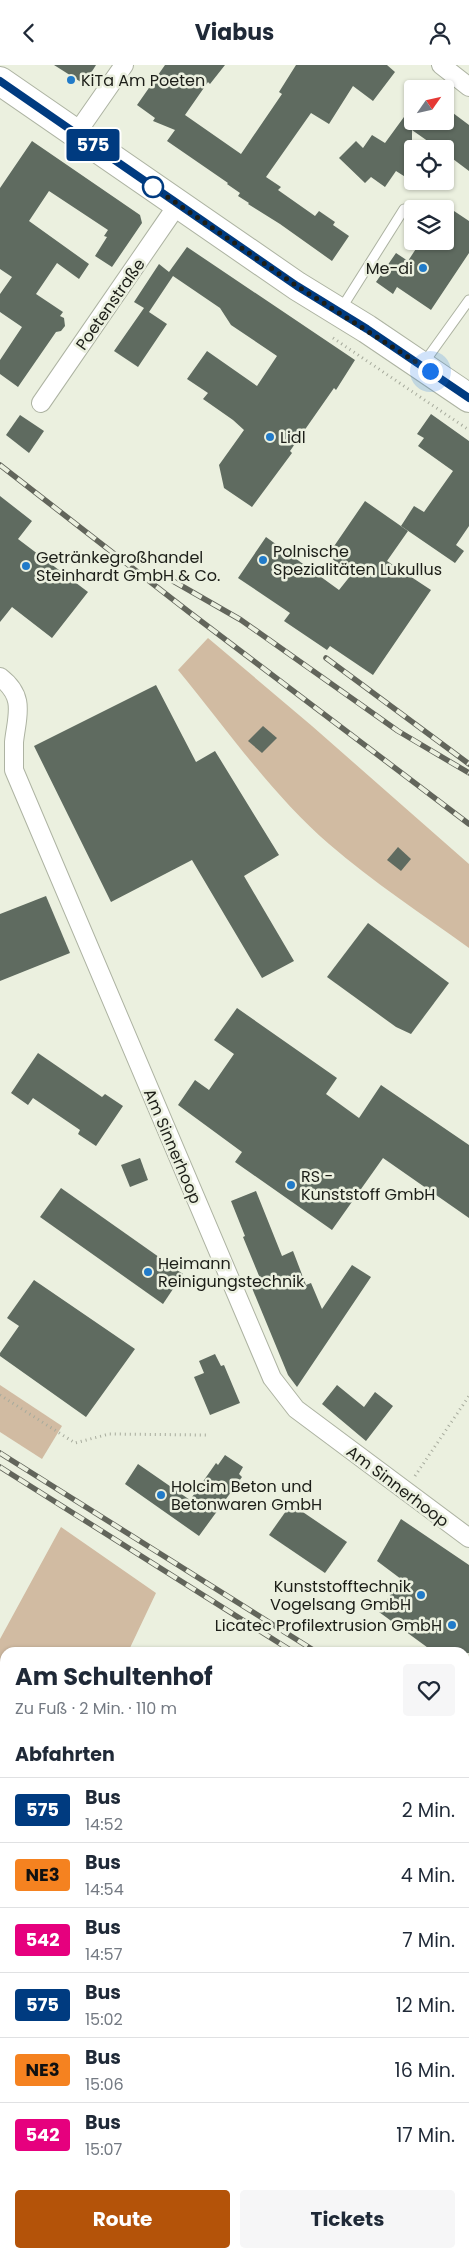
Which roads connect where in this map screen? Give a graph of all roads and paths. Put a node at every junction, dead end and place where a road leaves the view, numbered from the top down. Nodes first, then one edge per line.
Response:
1 (124, 65) edge
2 (441, 65) edge
3 (0, 81) edge
4 (469, 87) edge
5 (76, 134) junction
6 (178, 204) junction
7 (404, 209) dead end
8 (469, 300) edge
9 (340, 311) junction
10 (422, 366) junction
11 (469, 398) edge
12 (41, 403) dead end
13 (0, 677) edge
14 (0, 1395) edge
15 (469, 1396) edge
16 (207, 1435) dead end
17 (405, 1492) junction
18 (469, 1538) edge

1 - 5 street
2 - 4 street
3 - 5 main road
5 - 6 main road
6 - 9 main road
6 - 12 street, Poetenstraße
7 - 9 lane
8 - 10 lane
9 - 10 main road
10 - 11 main road
13 - 17 street, Am Sinnerhoop
14 - 16 path
15 - 17 path
17 - 18 street, Am Sinnerhoop

